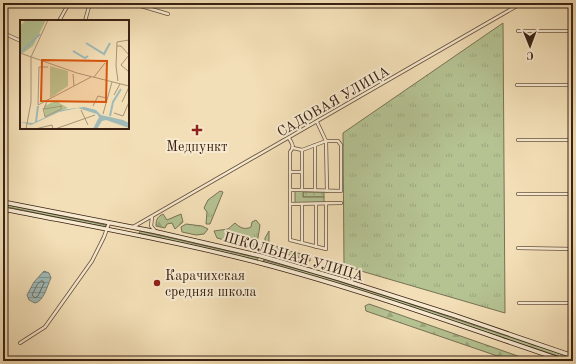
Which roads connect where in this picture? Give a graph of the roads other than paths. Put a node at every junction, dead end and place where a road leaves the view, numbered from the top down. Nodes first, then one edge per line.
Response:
1 (11, 3) edge
2 (69, 3) edge
3 (90, 3) edge
4 (131, 3) edge
5 (522, 3) edge
6 (6, 5) edge
7 (168, 14) dead end
8 (60, 20) edge
9 (85, 20) edge
10 (518, 31) dead end
11 (573, 31) edge
12 (3, 33) edge
13 (20, 41) edge
14 (517, 85) dead end
15 (573, 85) edge
16 (317, 122) junction
17 (289, 138) junction
18 (518, 140) dead end
19 (573, 140) edge
20 (326, 141) junction
21 (316, 145) junction
22 (293, 148) junction
23 (302, 150) junction
24 (290, 172) junction
25 (302, 172) junction
26 (290, 190) junction
27 (302, 190) junction
28 (315, 190) junction
29 (327, 191) junction
30 (518, 194) dead end
31 (573, 194) edge
32 (3, 202) edge
33 (290, 204) junction
34 (302, 204) junction
35 (316, 204) junction
36 (326, 204) junction
37 (340, 204) dead end
38 (3, 209) edge
39 (153, 216) junction
40 (109, 223) junction
41 (133, 228) junction
42 (107, 230) junction
43 (157, 232) junction
44 (132, 234) junction
45 (302, 243) junction
46 (316, 247) junction
47 (518, 248) dead end
48 (573, 249) edge
49 (261, 256) junction
50 (259, 263) junction
51 (519, 303) dead end
52 (573, 303) edge
53 (20, 343) dead end
54 (573, 356) edge
55 (565, 361) edge

1 - 6 street
2 - 8 street
3 - 9 street
4 - 7 street
5 - 16 street, САДОВАЯ УЛИЦА
6 - 12 street
10 - 11 street
12 - 13 street
14 - 15 street
16 - 17 street, САДОВАЯ УЛИЦА
16 - 20 street
17 - 22 street
17 - 39 street, САДОВАЯ УЛИЦА
18 - 19 street
20 - 21 street
20 - 29 street
20 - 29 street
21 - 23 street
21 - 28 street
22 - 23 street
22 - 24 street
23 - 25 street
24 - 25 street
24 - 26 street
25 - 27 street
26 - 27 street
26 - 33 street
27 - 28 street
28 - 29 street
30 - 31 street
32 - 40 main road, ШКОЛЬНАЯ УЛИЦА
33 - 34 street
33 - 45 street
34 - 35 street
34 - 45 street
35 - 36 street
35 - 46 street
36 - 37 street
36 - 46 street
38 - 42 main road, ШКОЛЬНАЯ УЛИЦА
39 - 41 street, САДОВАЯ УЛИЦА
39 - 43 street
40 - 41 main road, ШКОЛЬНАЯ УЛИЦА
40 - 42 street
41 - 43 main road, ШКОЛЬНАЯ УЛИЦА
41 - 44 main road
42 - 44 main road, ШКОЛЬНАЯ УЛИЦА
42 - 53 street
43 - 49 main road, ШКОЛЬНАЯ УЛИЦА
44 - 50 main road, ШКОЛЬНАЯ УЛИЦА
45 - 46 street
47 - 48 street
49 - 50 main road
49 - 54 main road, ШКОЛЬНАЯ УЛИЦА
50 - 55 main road, ШКОЛЬНАЯ УЛИЦА
51 - 52 street

